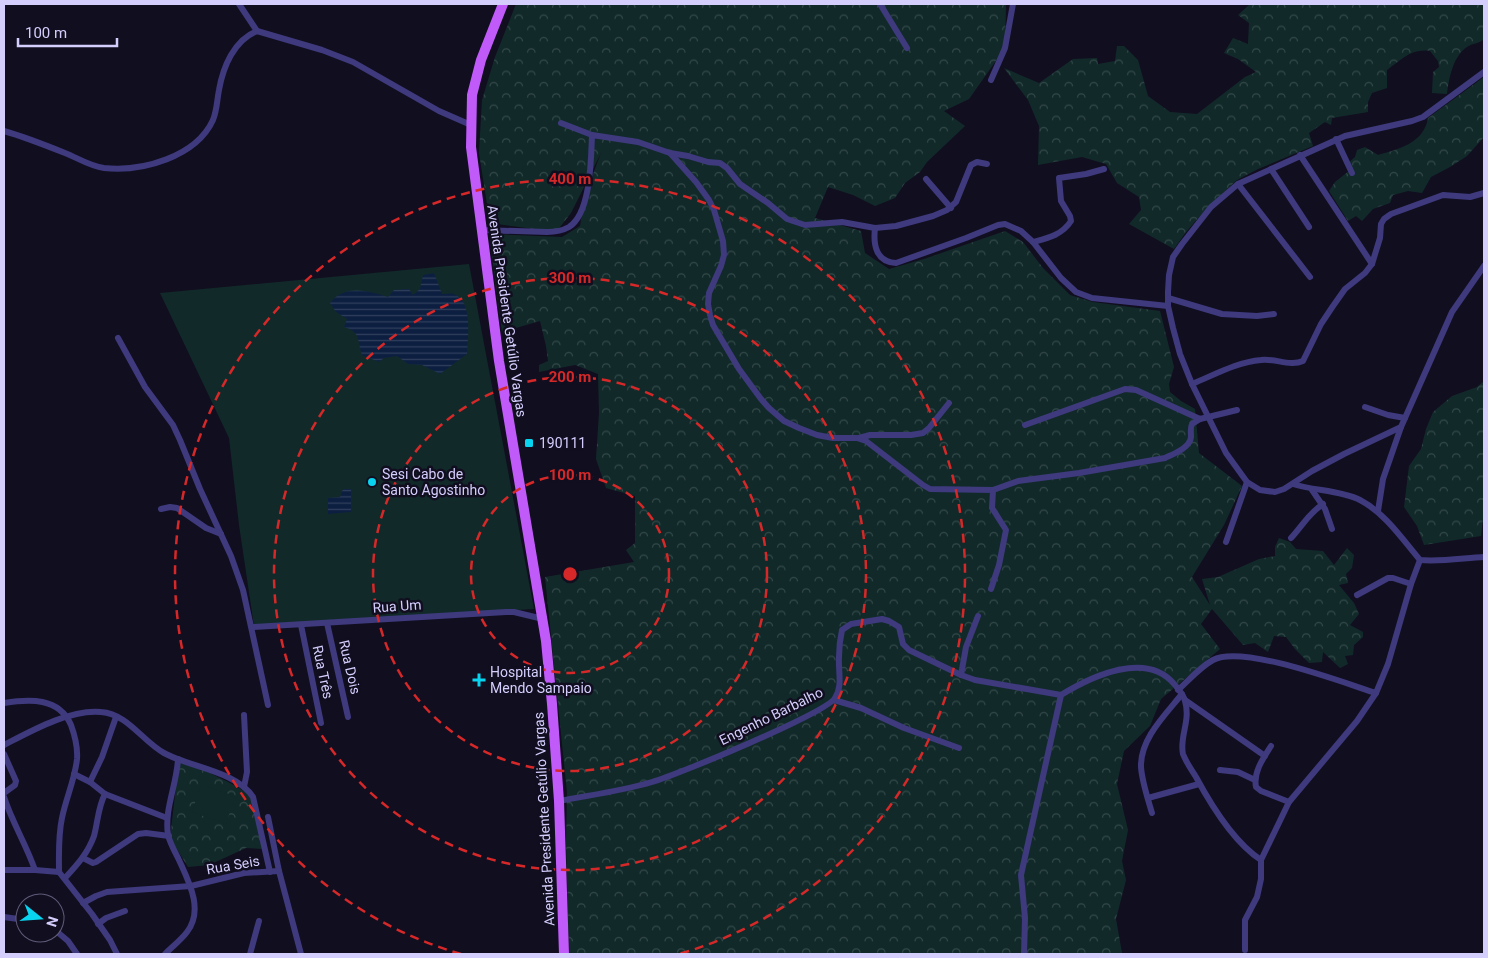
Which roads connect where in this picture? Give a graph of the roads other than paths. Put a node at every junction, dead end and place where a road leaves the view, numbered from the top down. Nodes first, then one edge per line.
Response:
1 (239, 4) edge
2 (502, 4) edge
3 (880, 4) edge
4 (1013, 4) edge
5 (257, 31) junction
6 (907, 48) dead end
7 (1484, 72) edge
8 (991, 80) dead end
9 (561, 124) dead end
10 (471, 125) junction
11 (4, 131) edge
12 (592, 135) junction
13 (1336, 139) junction
14 (670, 153) junction
15 (1300, 155) junction
16 (987, 164) dead end
17 (1104, 169) dead end
18 (1271, 169) junction
19 (1352, 173) dead end
20 (926, 179) dead end
21 (1238, 184) junction
22 (1484, 194) edge
23 (951, 208) junction
24 (1309, 227) dead end
25 (875, 228) junction
26 (480, 230) junction
27 (1033, 242) junction
28 (1372, 264) junction
29 (1484, 266) edge
30 (1310, 277) dead end
31 (1168, 298) junction
32 (1168, 306) junction
33 (1274, 314) dead end
34 (118, 338) dead end
35 (1192, 384) junction
36 (949, 403) dead end
37 (1365, 407) dead end
38 (1237, 410) dead end
39 (1208, 418) junction
40 (1405, 418) junction
41 (1200, 419) junction
42 (1025, 425) dead end
43 (1401, 427) junction
44 (857, 438) junction
45 (1247, 482) junction
46 (1293, 484) junction
47 (993, 490) junction
48 (1312, 490) junction
49 (1323, 504) junction
50 (161, 509) dead end
51 (1378, 511) junction
52 (1332, 529) dead end
53 (221, 534) junction
54 (1291, 538) dead end
55 (1226, 542) dead end
56 (1484, 557) edge
57 (1420, 560) junction
58 (1411, 584) junction
59 (991, 589) dead end
60 (1357, 595) dead end
61 (978, 616) dead end
62 (543, 619) junction
63 (327, 623) junction
64 (301, 625) junction
65 (252, 627) junction
66 (960, 675) junction
67 (1376, 693) junction
68 (1182, 694) junction
69 (1061, 695) junction
70 (834, 700) junction
71 (4, 703) edge
72 (268, 705) dead end
73 (244, 715) dead end
74 (67, 717) junction
75 (116, 717) junction
76 (348, 717) dead end
77 (321, 724) dead end
78 (4, 745) edge
79 (1271, 746) dead end
80 (959, 748) dead end
81 (4, 754) edge
82 (1265, 756) junction
83 (178, 759) junction
84 (1220, 770) dead end
85 (74, 774) junction
86 (1255, 780) junction
87 (90, 782) junction
88 (1199, 784) junction
89 (244, 787) junction
90 (4, 793) edge
91 (105, 794) junction
92 (4, 797) edge
93 (1148, 798) junction
94 (559, 801) junction
95 (1290, 802) junction
96 (1152, 813) dead end
97 (268, 817) dead end
98 (167, 818) junction
99 (169, 836) junction
100 (83, 858) junction
101 (1261, 860) junction
102 (4, 870) edge
103 (35, 870) junction
104 (279, 871) junction
105 (59, 872) junction
106 (270, 872) junction
107 (65, 878) junction
108 (191, 886) junction
109 (83, 904) junction
110 (125, 911) dead end
111 (259, 921) dead end
112 (98, 924) junction
113 (65, 938) edge
114 (1245, 950) dead end
115 (77, 954) edge
116 (117, 954) edge
117 (165, 954) edge
118 (250, 954) edge
119 (301, 954) edge
120 (564, 954) edge
121 (1024, 954) edge

1 - 5 street
2 - 10 main road, Avenida Presidente Getúlio Vargas
3 - 6 street
4 - 8 street
5 - 10 street
5 - 11 street
7 - 13 street
9 - 12 street
10 - 26 main road, Avenida Presidente Getúlio Vargas
12 - 14 street
12 - 26 street
13 - 15 street
13 - 19 street
14 - 25 street
14 - 44 street
15 - 18 street
15 - 28 street
16 - 23 street
17 - 27 street
18 - 21 street
18 - 24 street
20 - 23 street
21 - 30 street
21 - 31 street
22 - 28 street
23 - 25 street
25 - 27 street
26 - 62 main road, Avenida Presidente Getúlio Vargas
27 - 32 street
28 - 35 street
29 - 40 street
31 - 32 street
31 - 33 street
32 - 35 street
34 - 53 street
35 - 39 street
36 - 44 street
37 - 40 street
38 - 39 street
39 - 41 street
39 - 45 street
40 - 43 street
41 - 42 street
41 - 47 street
43 - 46 street
43 - 51 street
44 - 47 street
45 - 46 street
45 - 55 street
46 - 48 street
47 - 59 street
48 - 49 street
48 - 51 street
49 - 52 street
49 - 54 street
50 - 53 street
51 - 57 street
53 - 65 street
56 - 57 street
57 - 58 street
58 - 60 street
58 - 67 street
61 - 66 street
62 - 63 street, Rua Um
62 - 94 main road, Avenida Presidente Getúlio Vargas
63 - 64 street, Rua Um
63 - 76 street, Rua Dois
64 - 65 street, Rua Um
64 - 77 street, Rua Três
65 - 72 street
66 - 69 street, Engenho Barbalho
66 - 70 street, Engenho Barbalho
67 - 68 street
67 - 95 street
68 - 69 street
68 - 82 street
68 - 88 street
68 - 93 street
69 - 121 street
70 - 80 street
70 - 94 street, Engenho Barbalho
71 - 74 street
73 - 89 street
74 - 75 street
74 - 78 street
74 - 85 street
75 - 83 street
75 - 87 street
79 - 82 street
81 - 90 street
82 - 86 street
83 - 89 street
83 - 98 street
84 - 86 street
85 - 87 street
85 - 105 street
86 - 95 street
87 - 91 street
88 - 93 street
88 - 101 street
89 - 106 street
91 - 98 street
91 - 100 street
92 - 103 street
93 - 96 street
94 - 120 main road, Avenida Presidente Getúlio Vargas
95 - 101 street
97 - 104 street
98 - 99 street
99 - 100 street
99 - 108 street
100 - 107 street
101 - 114 street
102 - 103 street
103 - 105 street
104 - 106 street, Rua Seis
104 - 119 street
105 - 107 street
106 - 108 street, Rua Seis
107 - 109 street
108 - 109 street, Rua Seis
108 - 117 street
109 - 112 street
110 - 112 street
111 - 118 street
112 - 116 street
113 - 115 street

